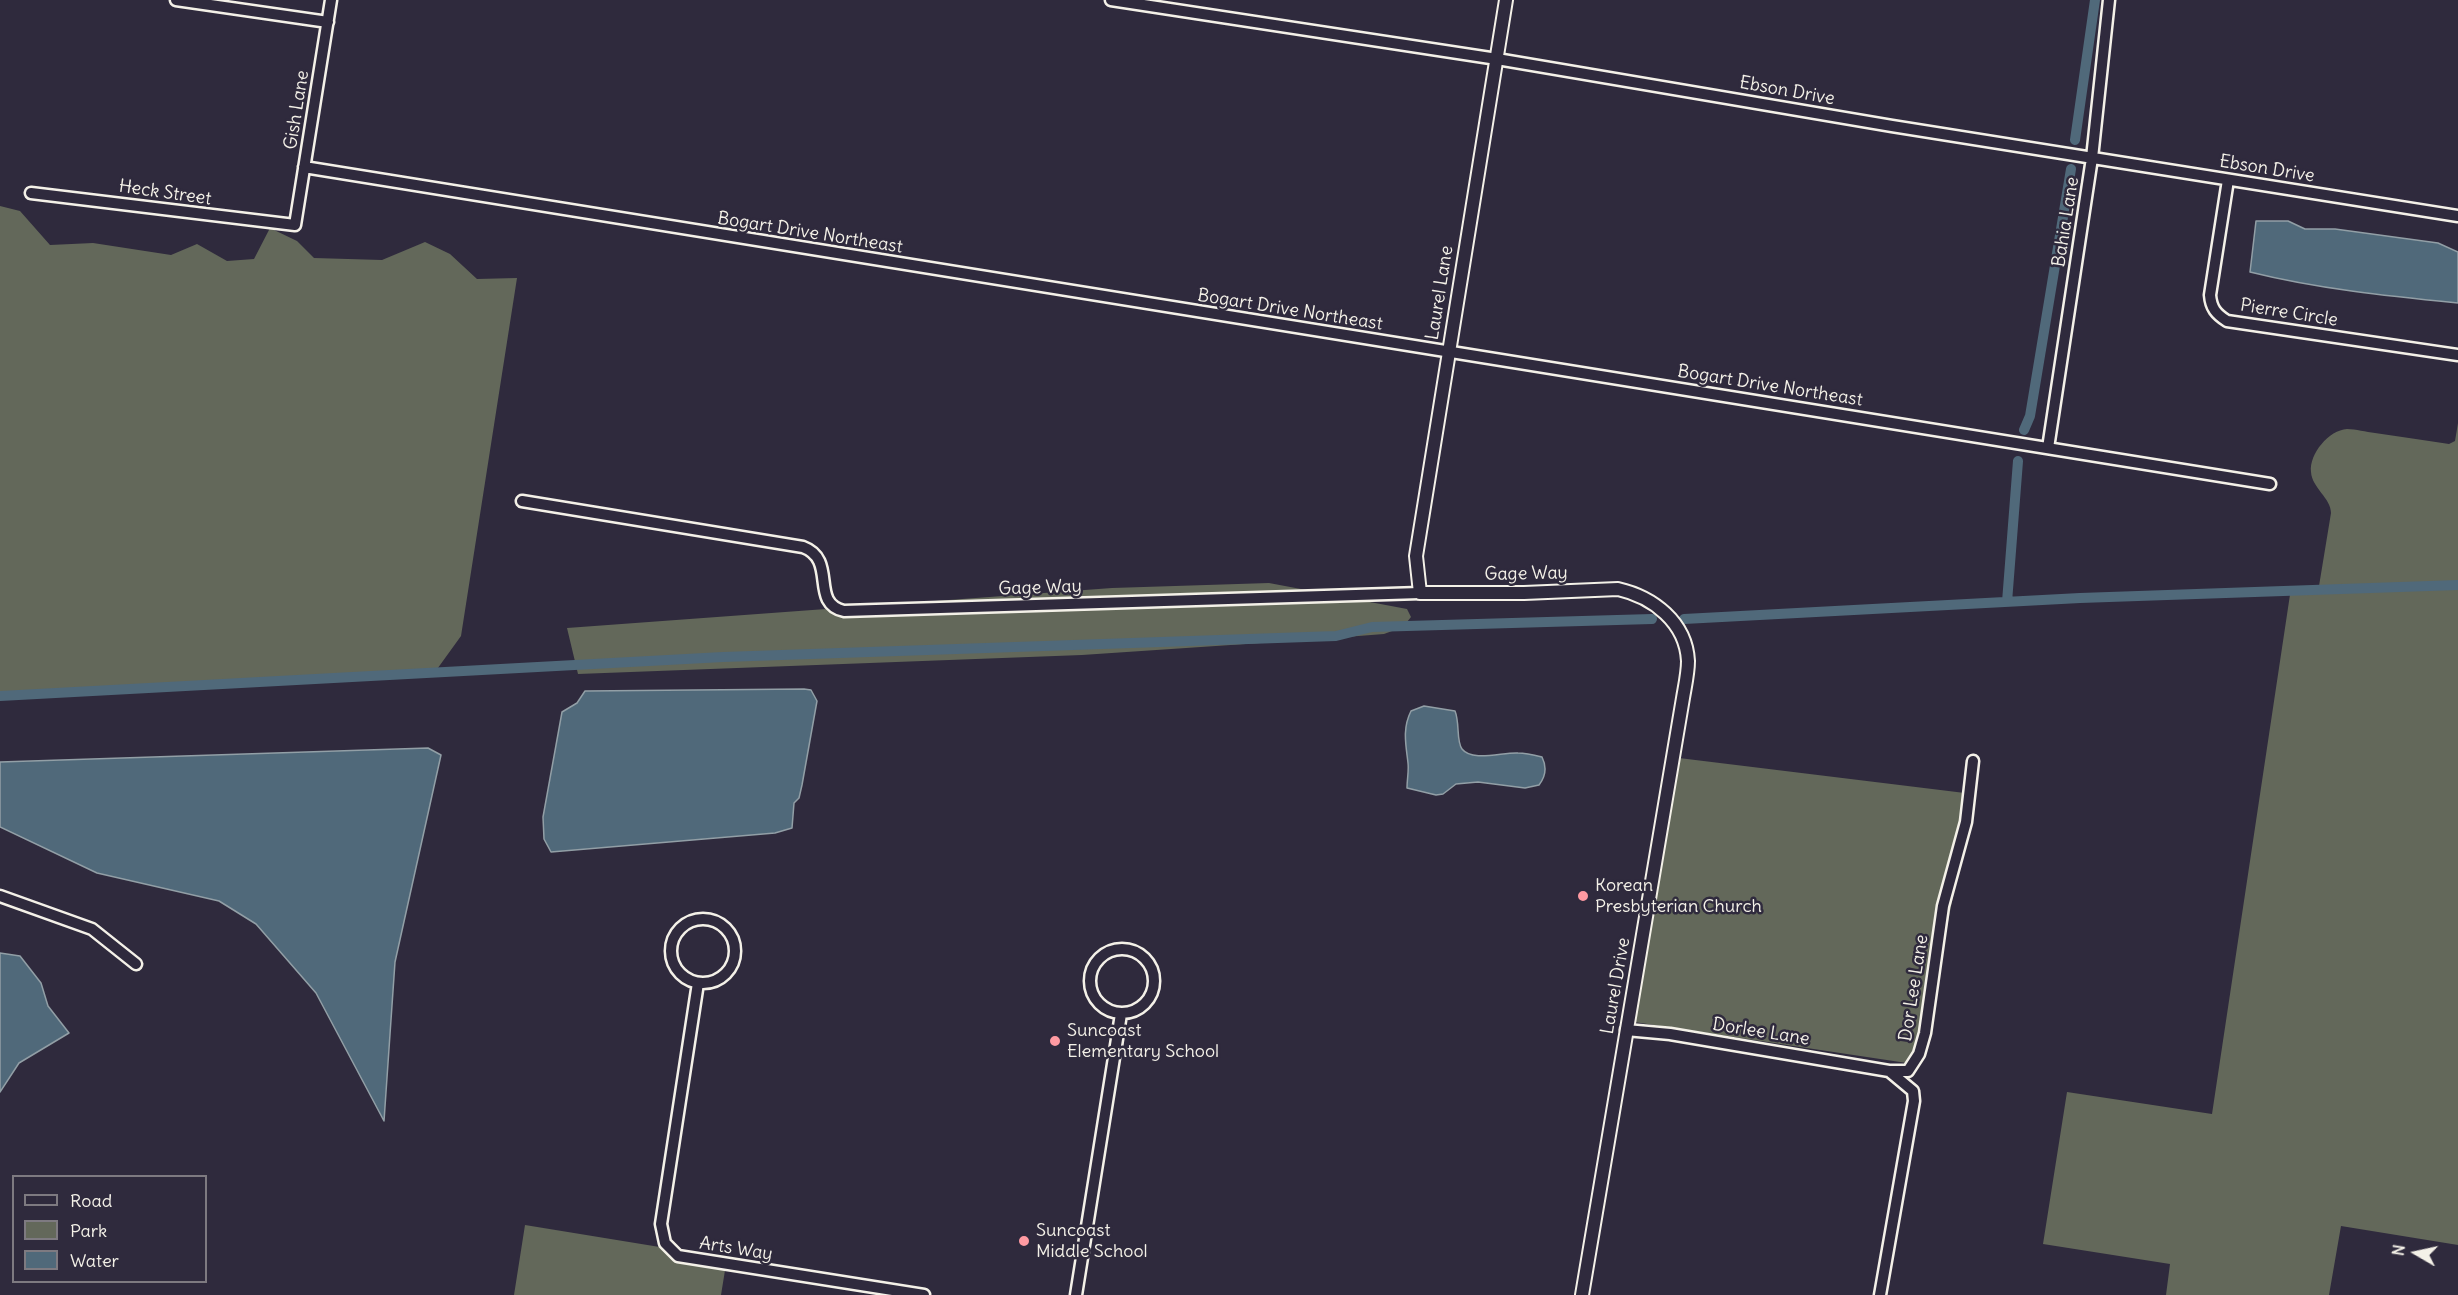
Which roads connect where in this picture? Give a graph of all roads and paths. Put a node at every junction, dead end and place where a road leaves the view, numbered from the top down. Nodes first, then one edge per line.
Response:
1 (176, 0) edge
2 (332, 0) edge
3 (1111, 0) edge
4 (1506, 0) edge
5 (2109, 0) edge
6 (328, 22) junction
7 (1497, 59) junction
8 (2092, 158) junction
9 (304, 167) junction
10 (2228, 180) junction
11 (31, 193) dead end
12 (2458, 216) edge
13 (295, 225) joint
14 (1448, 353) junction
15 (2458, 355) edge
16 (2048, 448) junction
17 (2270, 484) dead end
18 (522, 501) dead end
19 (1606, 589) joint
20 (1420, 593) junction
21 (1973, 761) dead end
22 (0, 896) edge
23 (136, 964) dead end
24 (698, 983) junction
25 (1121, 1014) junction
26 (1626, 1030) junction
27 (1889, 1071) junction
28 (887, 1292) edge
29 (909, 1294) edge
30 (924, 1295) edge
31 (1076, 1295) edge
32 (1582, 1295) edge
33 (1880, 1295) edge

1 - 6 street
2 - 6 street, Gish Lane
3 - 7 street, Ebson Drive
4 - 7 street, Laurel Lane
5 - 8 street, Bahia Lane
6 - 9 street, Gish Lane
7 - 8 street, Ebson Drive
7 - 14 street, Laurel Lane
8 - 10 street, Ebson Drive
8 - 16 street, Bahia Lane
9 - 13 street, Gish Lane
9 - 14 street, Bogart Drive Northeast
10 - 12 street, Ebson Drive
10 - 15 street, Pierre Circle
11 - 13 street, Heck Street
14 - 16 street, Bogart Drive Northeast
14 - 20 street, Laurel Lane
16 - 17 street, Bogart Drive Northeast
18 - 20 street, Gage Way
19 - 20 street, Gage Way
19 - 26 street, Laurel Drive
21 - 27 street, Dor Lee Lane
22 - 23 street
24 - 24 street
24 - 28 street, Arts Way
25 - 25 street
25 - 31 street
26 - 27 street, Dorlee Lane
26 - 32 street, Laurel Drive
27 - 33 street
28 - 29 street, Arts Way
29 - 30 street, Arts Way

